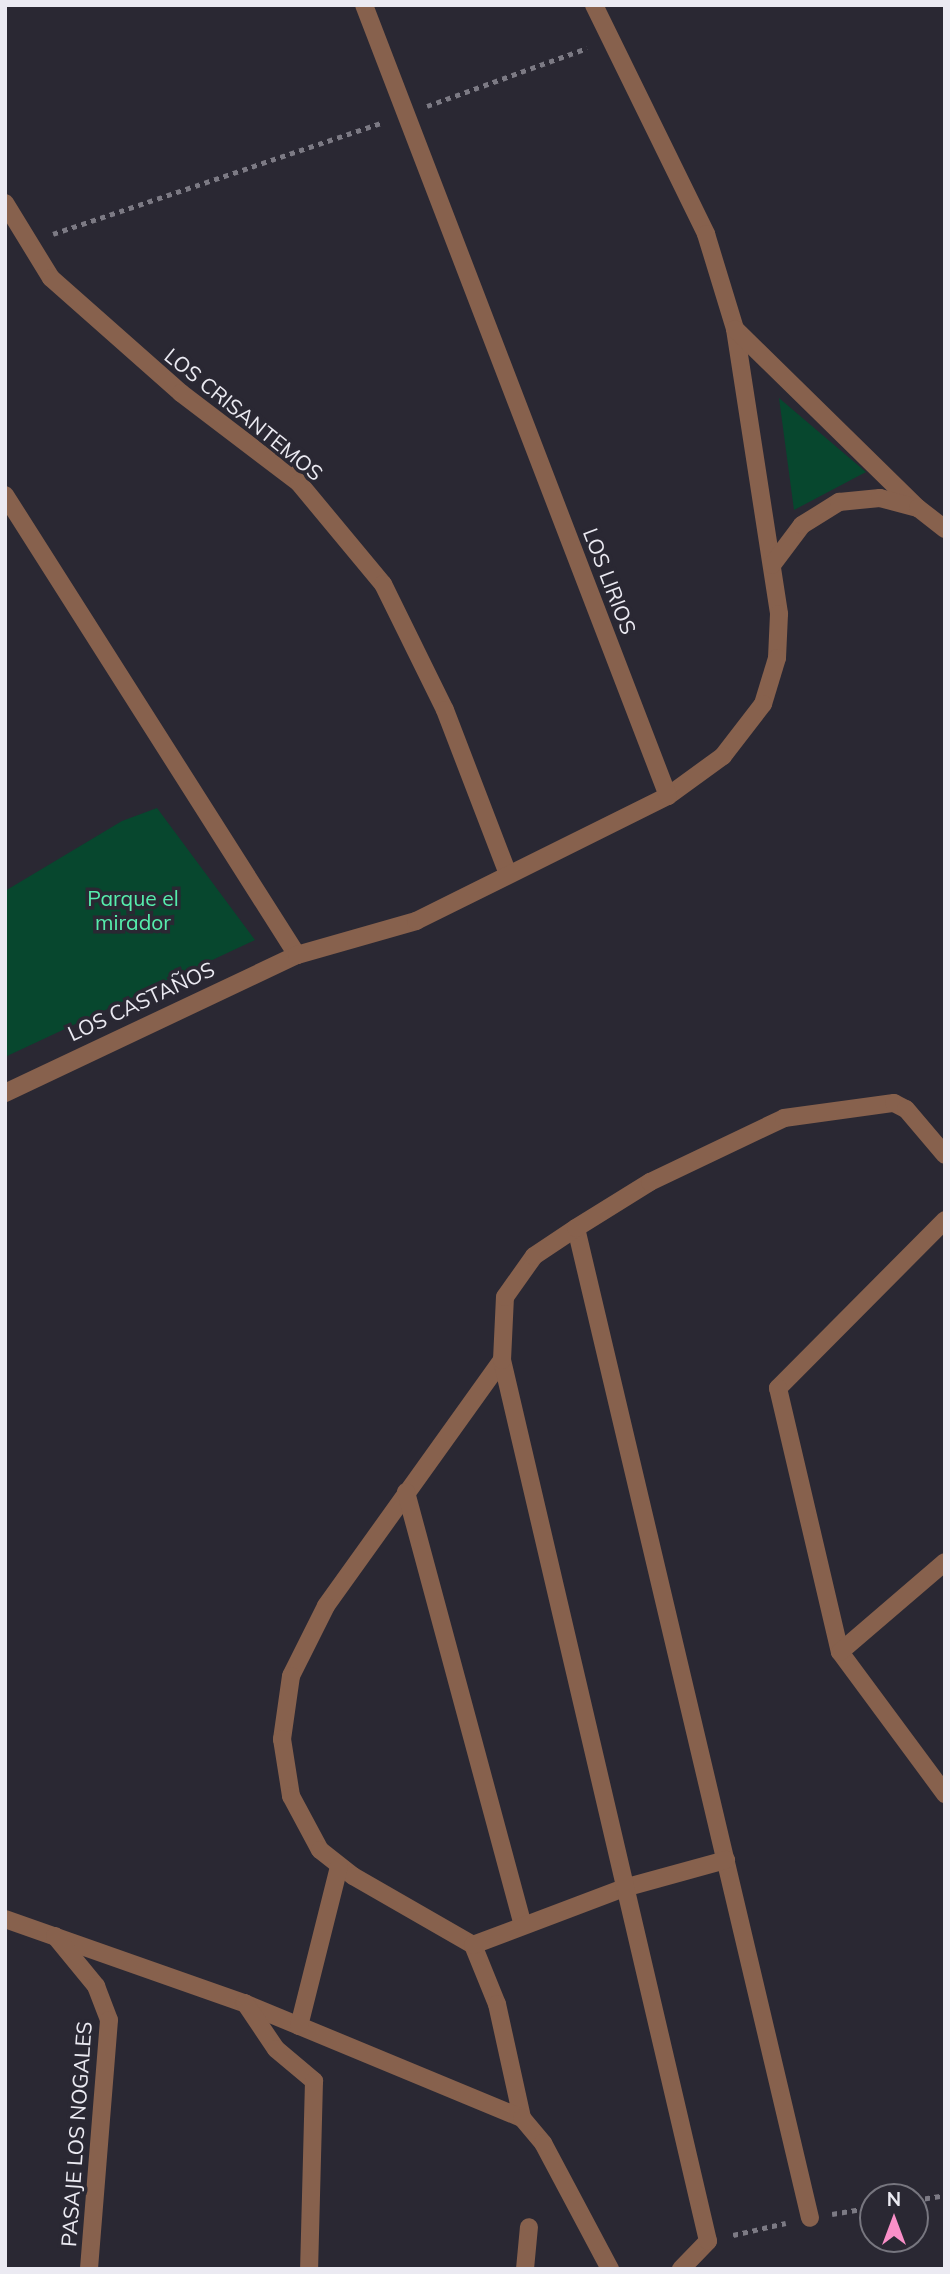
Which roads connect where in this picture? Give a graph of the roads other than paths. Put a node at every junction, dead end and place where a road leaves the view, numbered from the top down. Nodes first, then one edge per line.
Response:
1 (364, 5) edge
2 (594, 5) edge
3 (5, 204) edge
4 (735, 329) junction
5 (5, 495) edge
6 (918, 509) junction
7 (945, 529) edge
8 (772, 565) junction
9 (667, 796) junction
10 (508, 874) junction
11 (297, 955) junction
12 (5, 1093) edge
13 (945, 1155) edge
14 (945, 1220) edge
15 (576, 1228) junction
16 (502, 1360) junction
17 (406, 1492) junction
18 (945, 1562) edge
19 (840, 1652) junction
20 (945, 1794) edge
21 (726, 1860) junction
22 (339, 1867) junction
23 (624, 1888) junction
24 (5, 1919) edge
25 (522, 1922) junction
26 (55, 1936) junction
27 (473, 1945) junction
28 (244, 2003) junction
29 (299, 2026) junction
30 (522, 2118) junction
31 (810, 2218) dead end
32 (529, 2227) dead end
33 (89, 2269) edge
34 (309, 2269) edge
35 (525, 2269) edge
36 (610, 2269) edge
37 (681, 2269) edge

1 - 9 street, LOS LIRIOS
2 - 4 street
3 - 10 street, LOS CRISANTEMOS
4 - 6 street
4 - 8 street
5 - 11 street
6 - 7 street
6 - 8 street
8 - 9 street
9 - 10 street
10 - 11 street
11 - 12 street, LOS CASTAÑOS
13 - 15 street
14 - 19 street
15 - 16 street
15 - 21 street
16 - 17 street
16 - 23 street
17 - 22 street
17 - 25 street
18 - 19 street
19 - 20 street
21 - 23 street
21 - 31 street
22 - 27 street
22 - 29 street
23 - 25 street
23 - 37 street
24 - 26 street
25 - 27 street
26 - 28 street
26 - 33 street, PASAJE LOS NOGALES
27 - 30 street
28 - 29 street
28 - 34 street
29 - 30 street
30 - 36 street
32 - 35 street

